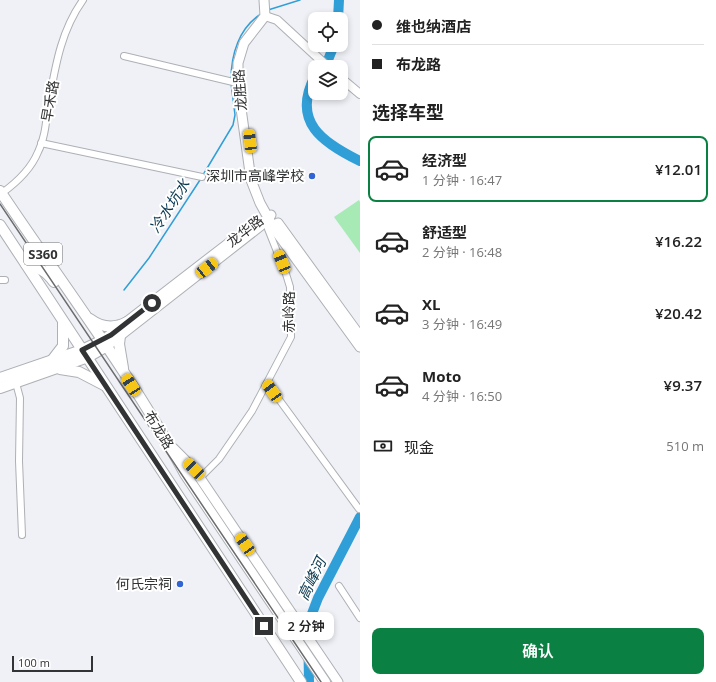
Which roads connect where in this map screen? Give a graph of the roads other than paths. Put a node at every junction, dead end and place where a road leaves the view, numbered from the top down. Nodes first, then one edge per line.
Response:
1 (83, 0) edge
2 (268, 9) edge
3 (124, 56) dead end
4 (320, 60) edge
5 (231, 81) dead end
6 (348, 84) edge
7 (360, 94) edge
8 (41, 143) junction
9 (202, 177) dead end
10 (1, 192) edge
11 (268, 216) junction
12 (0, 225) edge
13 (43, 254) junction
14 (26, 264) junction
15 (41, 268) junction
16 (86, 317) junction
17 (62, 319) junction
18 (127, 322) junction
19 (120, 336) junction
20 (360, 336) edge
21 (103, 343) junction
22 (360, 347) edge
23 (85, 354) junction
24 (51, 365) junction
25 (124, 374) junction
26 (0, 378) edge
27 (16, 383) junction
28 (267, 383) junction
29 (0, 388) edge
30 (108, 389) junction
31 (169, 445) junction
32 (200, 478) junction
33 (359, 509) edge
34 (22, 535) dead end
35 (339, 586) dead end
36 (360, 618) edge
37 (299, 679) edge
38 (325, 682) edge
39 (338, 682) edge

1 - 8 street, 早禾路
2 - 4 street
2 - 11 main road, 龙胜路
3 - 5 street
6 - 7 street
8 - 9 street
8 - 10 street, 早禾路
10 - 13 main road, 布龙路 / S360
11 - 18 main road, 龙华路
11 - 19 main road, 龙华路
11 - 20 main road, 龙胜路
11 - 22 main road, 龙胜路
11 - 28 street, 赤岭路
12 - 14 main road, 布龙路 / S360
13 - 15 main road
13 - 16 main road, 布龙路 / S360
14 - 15 main road
14 - 17 main road, 布龙路 / S360
15 - 21 main road
16 - 18 main road
16 - 21 main road, 布龙路 / S360
17 - 23 main road, 布龙路 / S360
17 - 24 main road
18 - 21 main road, 龙华路
19 - 21 main road, 龙华路
19 - 25 main road
21 - 23 main road, 龙华路
21 - 25 main road, 布龙路 / S360
23 - 24 main road, 龙华路
23 - 30 main road, 布龙路 / S360
24 - 26 main road, 龙华路
24 - 27 main road, 龙华路
24 - 30 main road
25 - 31 main road, 布龙路 / S360
27 - 29 main road, 龙华路
27 - 34 street
28 - 32 street, 赤岭路
28 - 33 street
30 - 37 main road, 布龙路 / S360
31 - 32 main road
31 - 38 main road, 布龙路 / S360
32 - 39 main road
35 - 36 street

